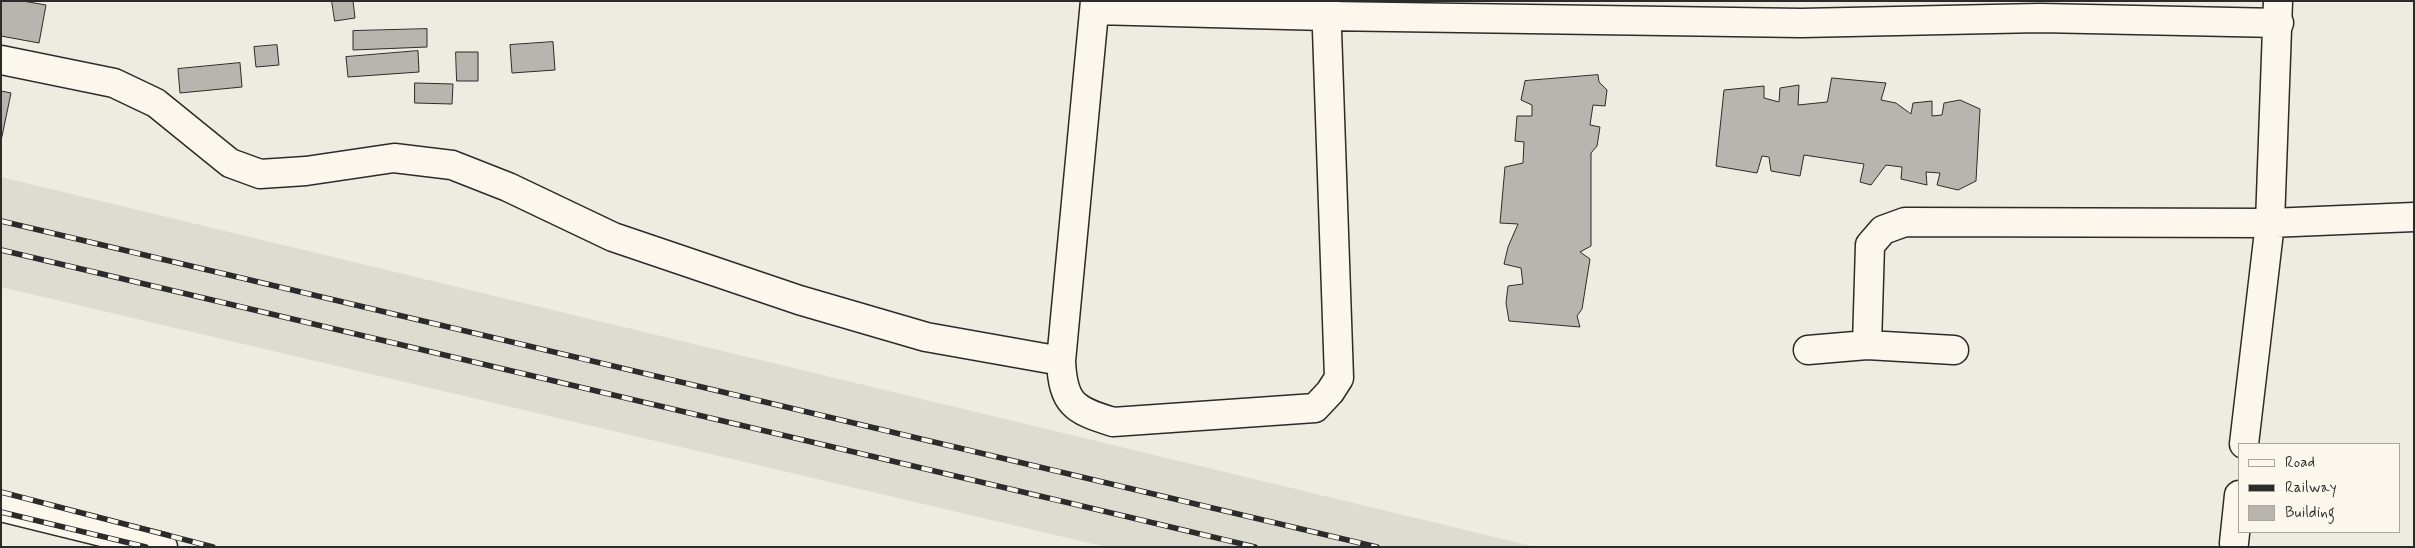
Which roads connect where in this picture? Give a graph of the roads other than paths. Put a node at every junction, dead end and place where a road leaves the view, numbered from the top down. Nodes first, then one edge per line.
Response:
1 (1095, 6) edge
2 (1325, 9) edge
3 (2040, 10) edge
4 (1801, 12) edge
5 (2279, 12) edge
6 (1, 60) edge
7 (2414, 217) edge
8 (2270, 223) junction
9 (1867, 345) junction
10 (1808, 350) dead end
11 (1954, 350) dead end
12 (1061, 361) junction
13 (2244, 443) edge
14 (2238, 505) edge
15 (1, 507) edge
16 (2234, 543) dead end
17 (163, 547) edge

1 - 2 street
1 - 12 street
2 - 4 street
2 - 12 street
3 - 4 street
3 - 5 street
5 - 8 street
6 - 12 street
7 - 8 street
8 - 9 street
8 - 13 street
9 - 10 street
9 - 11 street
14 - 16 street
15 - 17 street

